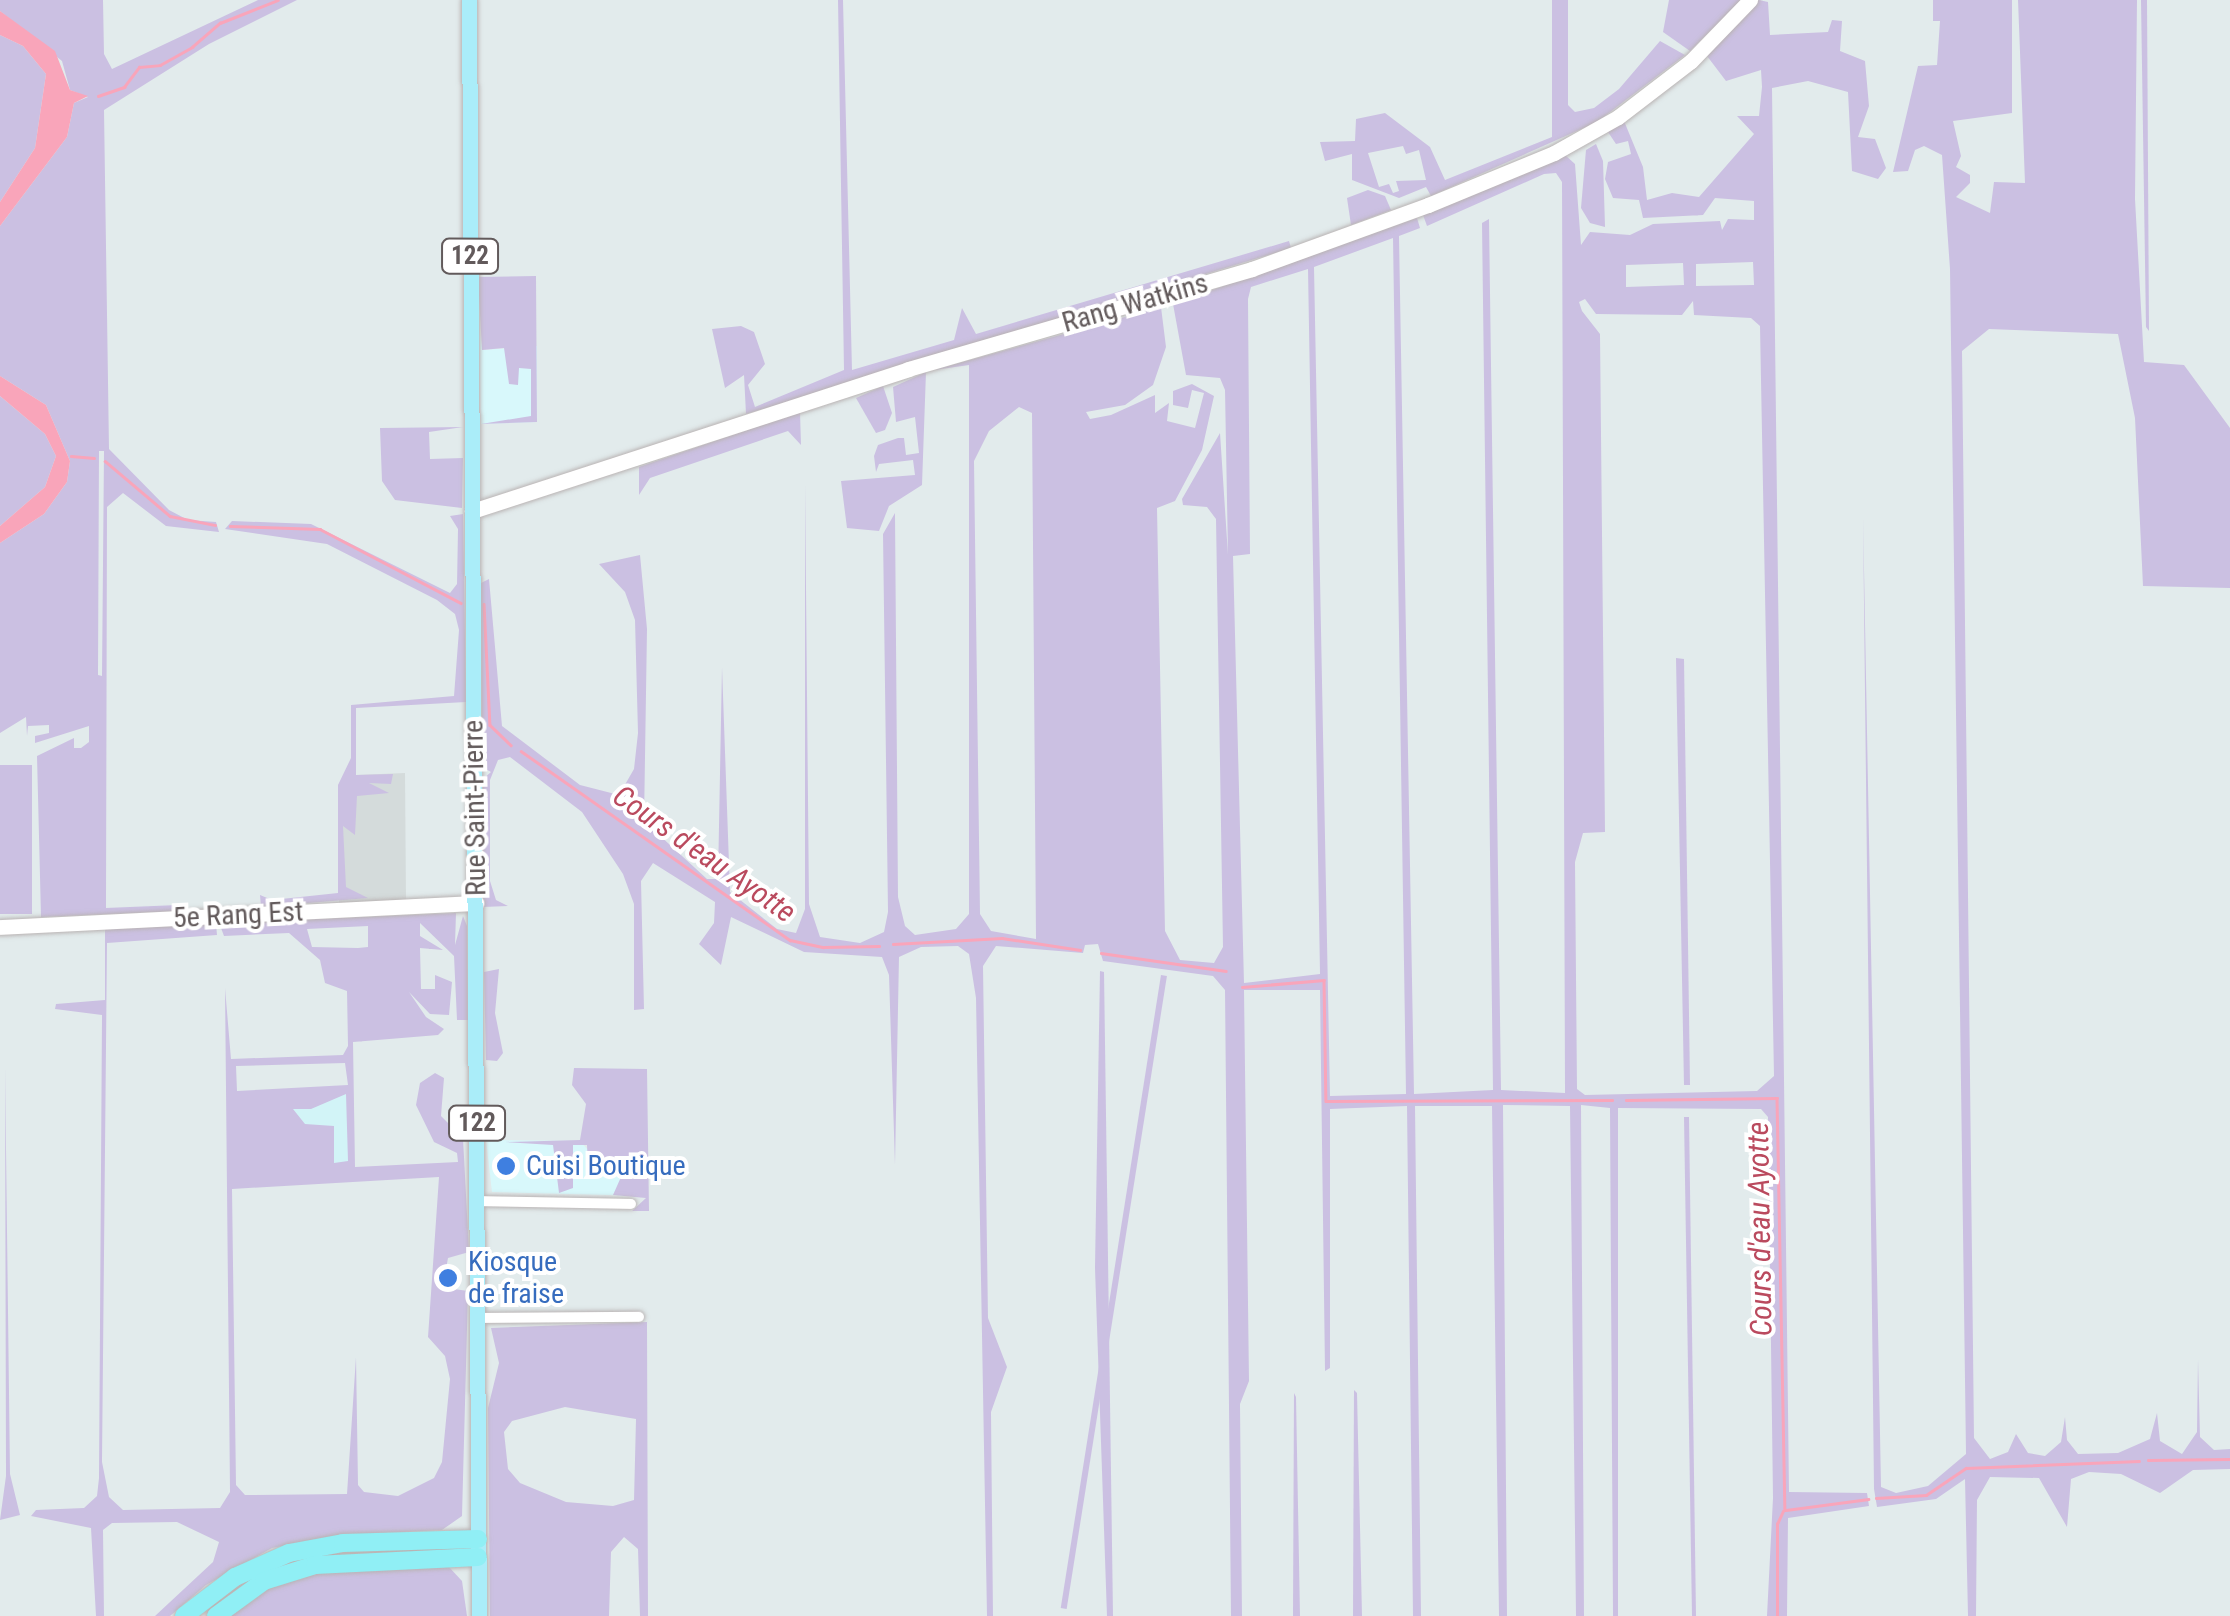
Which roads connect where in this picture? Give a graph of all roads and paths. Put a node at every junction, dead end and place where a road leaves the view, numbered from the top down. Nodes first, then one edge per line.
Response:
1 (468, 0) edge
2 (1750, 0) edge
3 (472, 511) junction
4 (476, 904) junction
5 (0, 927) edge
6 (478, 1201) junction
7 (631, 1204) dead end
8 (477, 1318) junction
9 (639, 1318) dead end
10 (478, 1548) junction
11 (184, 1616) edge
12 (216, 1616) edge
13 (479, 1616) edge

1 - 3 main road, Rue Saint-Pierre / 122
2 - 3 street, Rang Watkins
3 - 4 main road, Rue Saint-Pierre / 122
4 - 5 street, 5e Rang Est
4 - 6 main road, Rue Saint-Pierre / 122
6 - 7 street
6 - 8 main road, Rue Saint-Pierre / 122
8 - 9 street
8 - 10 main road, Rue Saint-Pierre / 122
10 - 11 highway
10 - 12 highway
10 - 13 main road, Rue Saint-Pierre / 122

